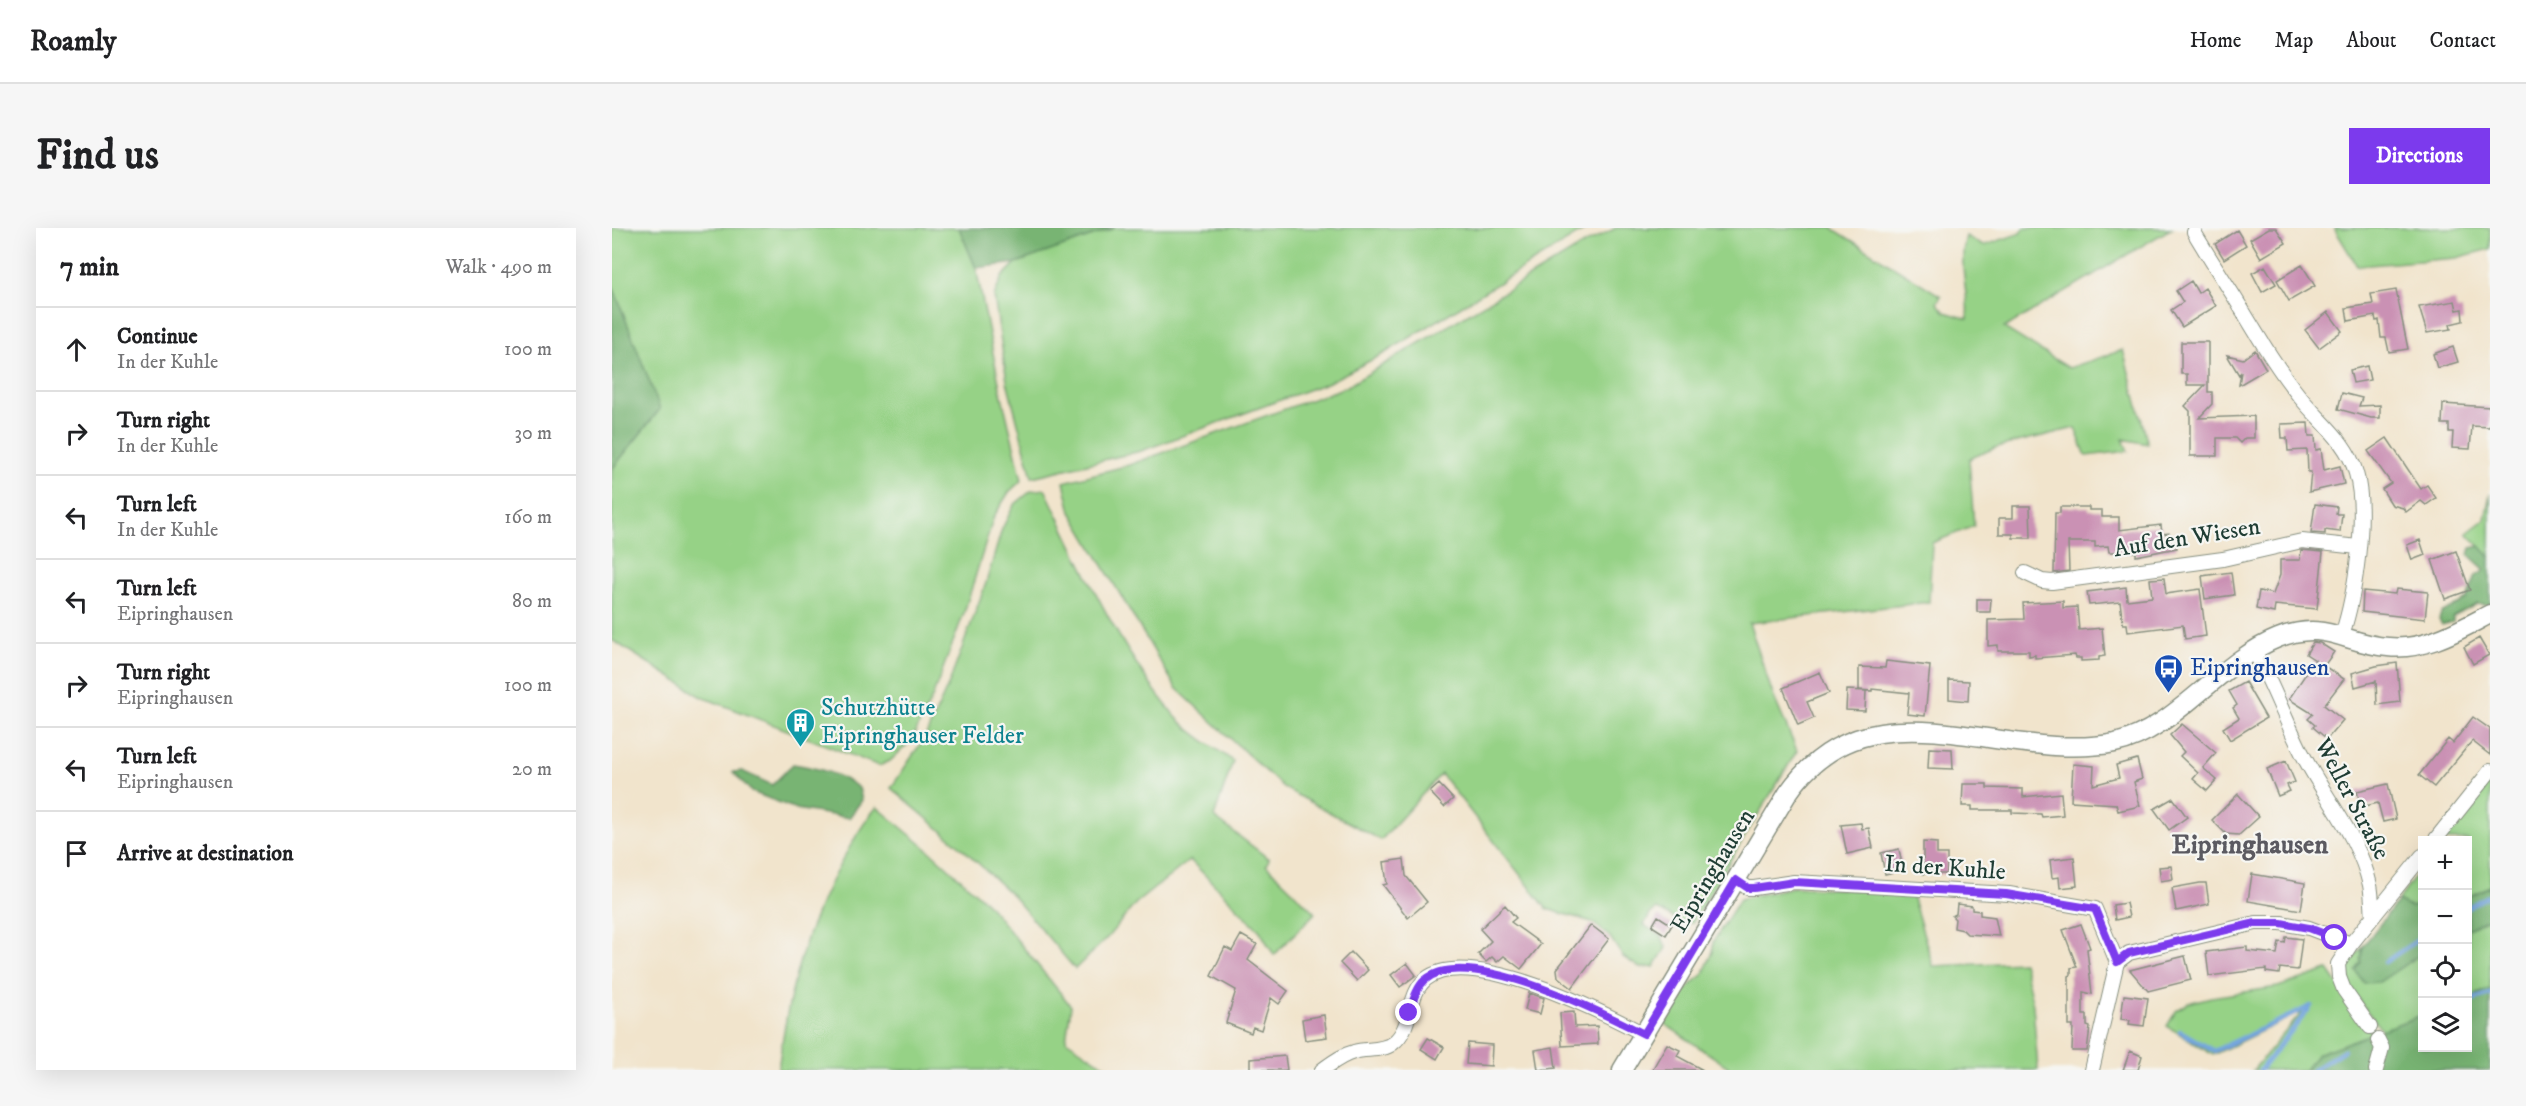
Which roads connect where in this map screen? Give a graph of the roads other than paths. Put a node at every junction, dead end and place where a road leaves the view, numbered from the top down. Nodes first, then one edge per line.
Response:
1 (2194, 232) dead end
2 (2358, 547) junction
3 (2025, 573) dead end
4 (2490, 614) edge
5 (2342, 635) junction
6 (2254, 651) junction
7 (2490, 771) edge
8 (2438, 836) edge
9 (2418, 861) edge
10 (1736, 880) junction
11 (2373, 917) junction
12 (2351, 944) junction
13 (2117, 962) junction
14 (2370, 1028) dead end
15 (1644, 1034) junction
16 (2378, 1040) dead end
17 (1322, 1070) edge
18 (1622, 1070) edge
19 (2092, 1070) edge
20 (2376, 1070) edge

1 - 2 street
2 - 3 street, Auf den Wiesen
2 - 5 street
4 - 5 main road, Eipringhausen
5 - 6 main road, Eipringhausen
6 - 10 main road, Eipringhausen
6 - 11 street, Weller Straße
7 - 8 street
9 - 11 street
10 - 13 street, In der Kuhle
10 - 15 main road, Eipringhausen
11 - 12 street
12 - 13 street
12 - 14 street
13 - 19 street
15 - 17 street
15 - 18 main road, Eipringhausen
16 - 20 street

